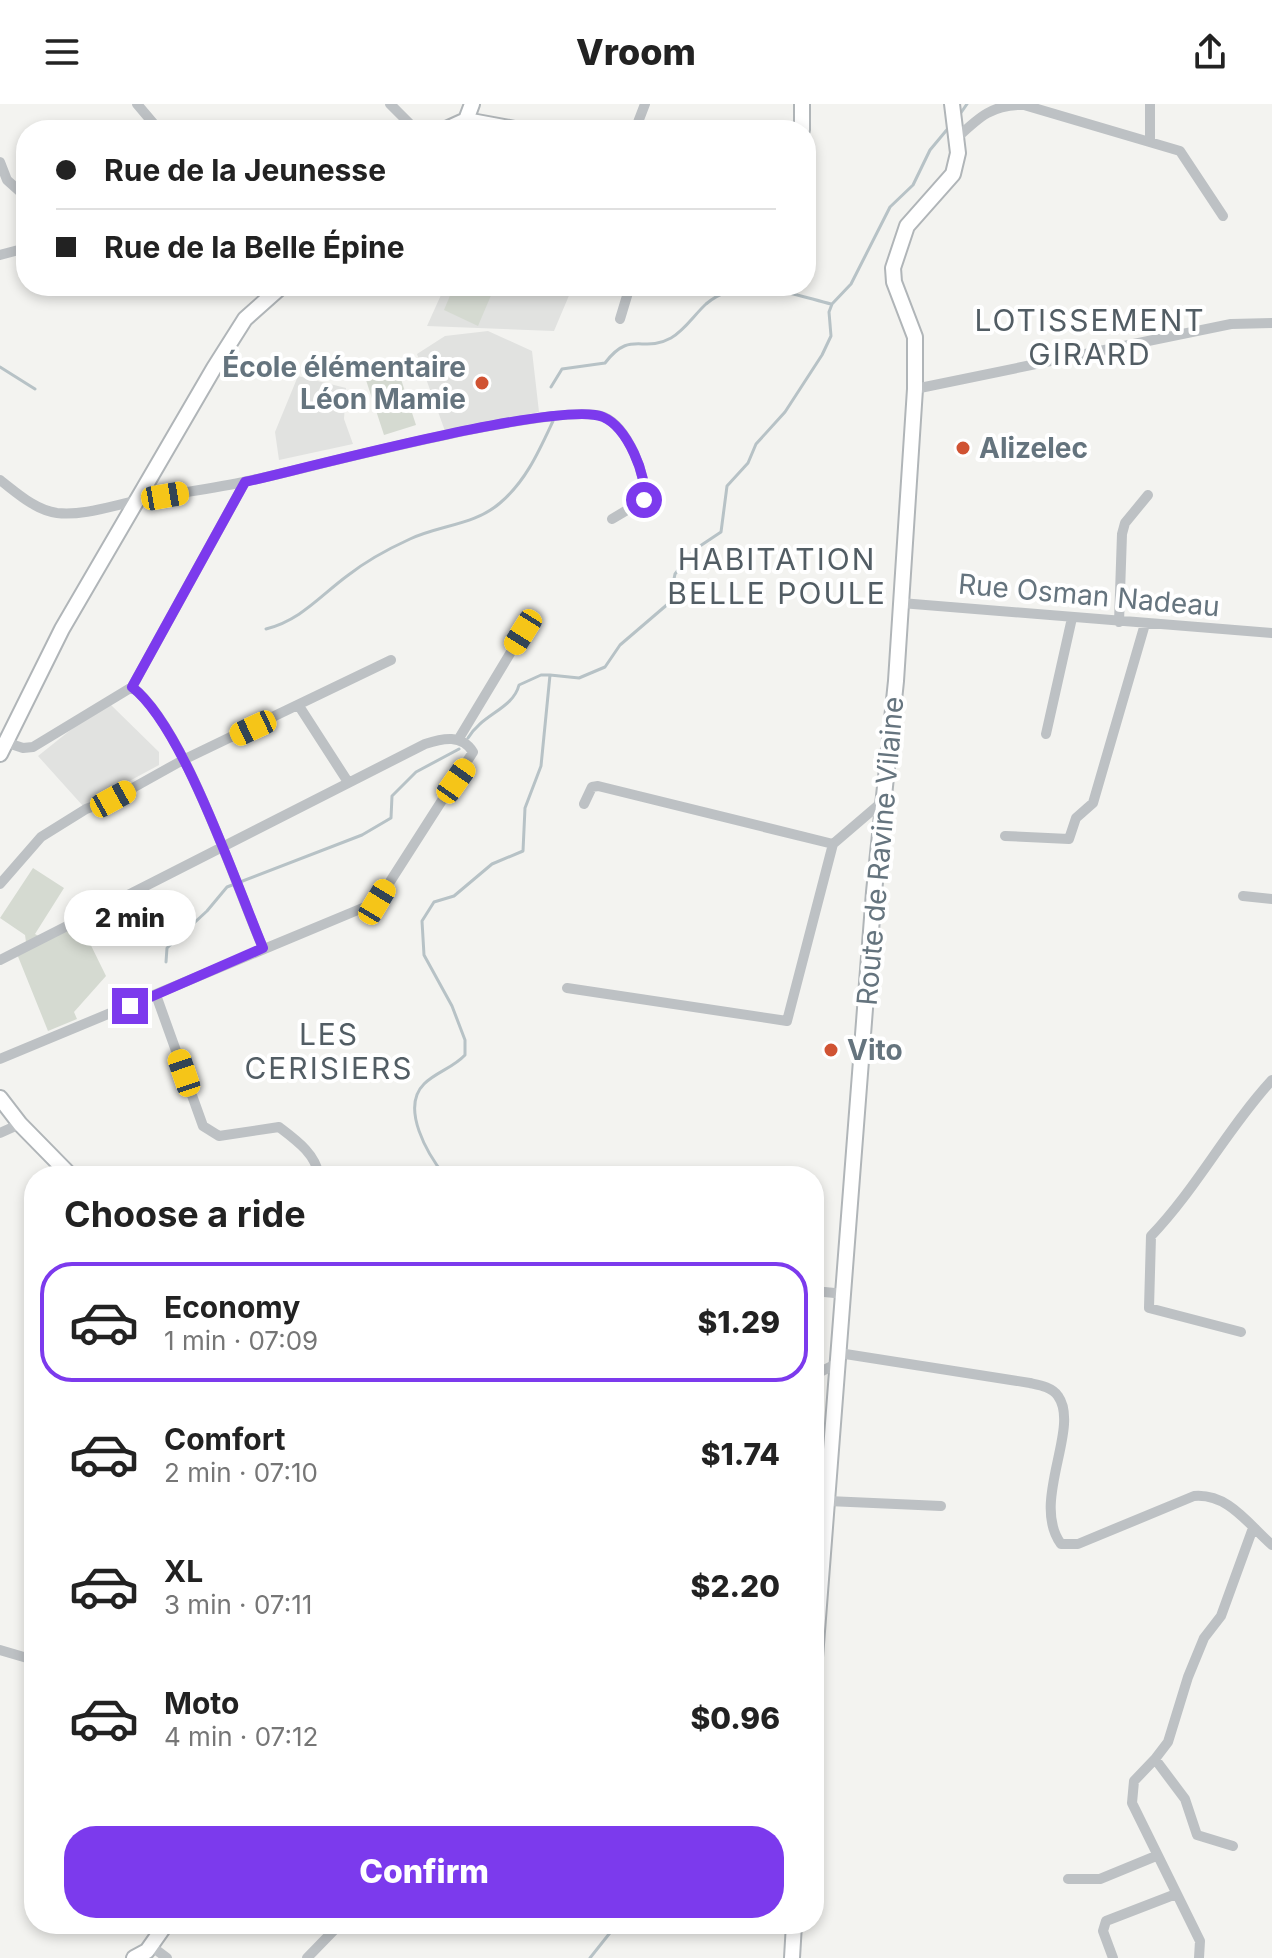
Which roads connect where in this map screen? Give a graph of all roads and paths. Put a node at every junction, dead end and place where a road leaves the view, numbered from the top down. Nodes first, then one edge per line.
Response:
1 (137, 104) edge
2 (390, 104) edge
3 (472, 104) edge
4 (952, 104) edge
5 (1150, 104) edge
6 (151, 120) edge
7 (406, 120) edge
8 (466, 120) edge
9 (957, 134) junction
10 (1150, 140) junction
11 (0, 162) edge
12 (16, 188) edge
13 (1223, 216) dead end
14 (271, 296) edge
15 (627, 296) edge
16 (620, 319) dead end
17 (1272, 323) edge
18 (915, 389) junction
19 (0, 480) edge
20 (245, 482) junction
21 (1148, 495) dead end
22 (138, 500) junction
23 (612, 519) dead end
24 (901, 603) junction
25 (1072, 618) junction
26 (1119, 622) junction
27 (1145, 624) junction
28 (523, 632) dead end
29 (1272, 633) edge
30 (391, 660) dead end
31 (132, 687) junction
32 (299, 706) junction
33 (1046, 734) dead end
34 (458, 740) junction
35 (2, 748) edge
36 (183, 760) junction
37 (348, 782) junction
38 (882, 802) junction
39 (584, 804) dead end
40 (1005, 836) dead end
41 (833, 844) junction
42 (223, 847) junction
43 (0, 884) edge
44 (1243, 896) dead end
45 (1272, 899) edge
46 (263, 948) junction
47 (0, 960) edge
48 (567, 988) dead end
49 (156, 995) junction
50 (0, 1059) edge
51 (1272, 1080) edge
52 (0, 1098) edge
53 (20, 1124) junction
54 (0, 1133) edge
55 (61, 1166) edge
56 (318, 1166) edge
57 (824, 1292) edge
58 (845, 1294) junction
59 (1241, 1332) dead end
60 (839, 1358) junction
61 (824, 1368) edge
62 (828, 1501) junction
63 (941, 1506) dead end
64 (1253, 1528) junction
65 (824, 1538) edge
66 (1272, 1545) edge
67 (0, 1650) edge
68 (24, 1657) edge
69 (1155, 1759) junction
70 (1233, 1846) dead end
71 (1156, 1856) junction
72 (1068, 1879) dead end
73 (1176, 1894) junction
74 (159, 1934) edge
75 (330, 1934) edge
76 (793, 1934) edge
77 (145, 1953) edge
78 (167, 1958) edge
79 (307, 1958) edge
80 (792, 1958) edge
81 (1113, 1958) edge
82 (1199, 1958) edge

1 - 6 street
2 - 7 street
3 - 8 main road
4 - 9 main road, Route de Ravine Vilaine
5 - 10 street
9 - 10 street
9 - 18 main road, Route de Ravine Vilaine
10 - 13 street
11 - 12 street
14 - 22 main road
15 - 16 street
17 - 18 street
18 - 24 main road, Route de Ravine Vilaine
19 - 22 street
20 - 22 street
20 - 23 street
20 - 31 street
21 - 26 street
22 - 35 main road
24 - 25 street, Rue Osman Nadeau
24 - 38 main road, Route de Ravine Vilaine
25 - 26 street, Rue Osman Nadeau
25 - 33 street
26 - 27 street, Rue Osman Nadeau
27 - 29 street, Rue Osman Nadeau
27 - 40 street
28 - 34 street
30 - 32 street
31 - 35 street
31 - 36 street
32 - 36 street
32 - 37 street
34 - 37 street
34 - 46 street
36 - 42 street
36 - 43 street
37 - 42 street
38 - 41 street
38 - 58 main road, Route de Ravine Vilaine
39 - 41 street
41 - 48 street
42 - 46 street
42 - 47 street
44 - 45 street
46 - 49 street
49 - 50 street
49 - 56 street
51 - 59 street
52 - 53 main road
53 - 54 street
53 - 55 main road
57 - 58 street
58 - 60 main road, Route de Ravine Vilaine
60 - 61 street
60 - 62 main road, Route de Ravine Vilaine
60 - 64 street
62 - 63 street
62 - 65 main road, Route de Ravine Vilaine
64 - 66 street
64 - 69 street
67 - 68 street
69 - 70 street
69 - 71 street
71 - 72 street
71 - 73 street
73 - 81 street
73 - 82 street
74 - 77 main road
75 - 79 street
76 - 80 main road
77 - 78 street

